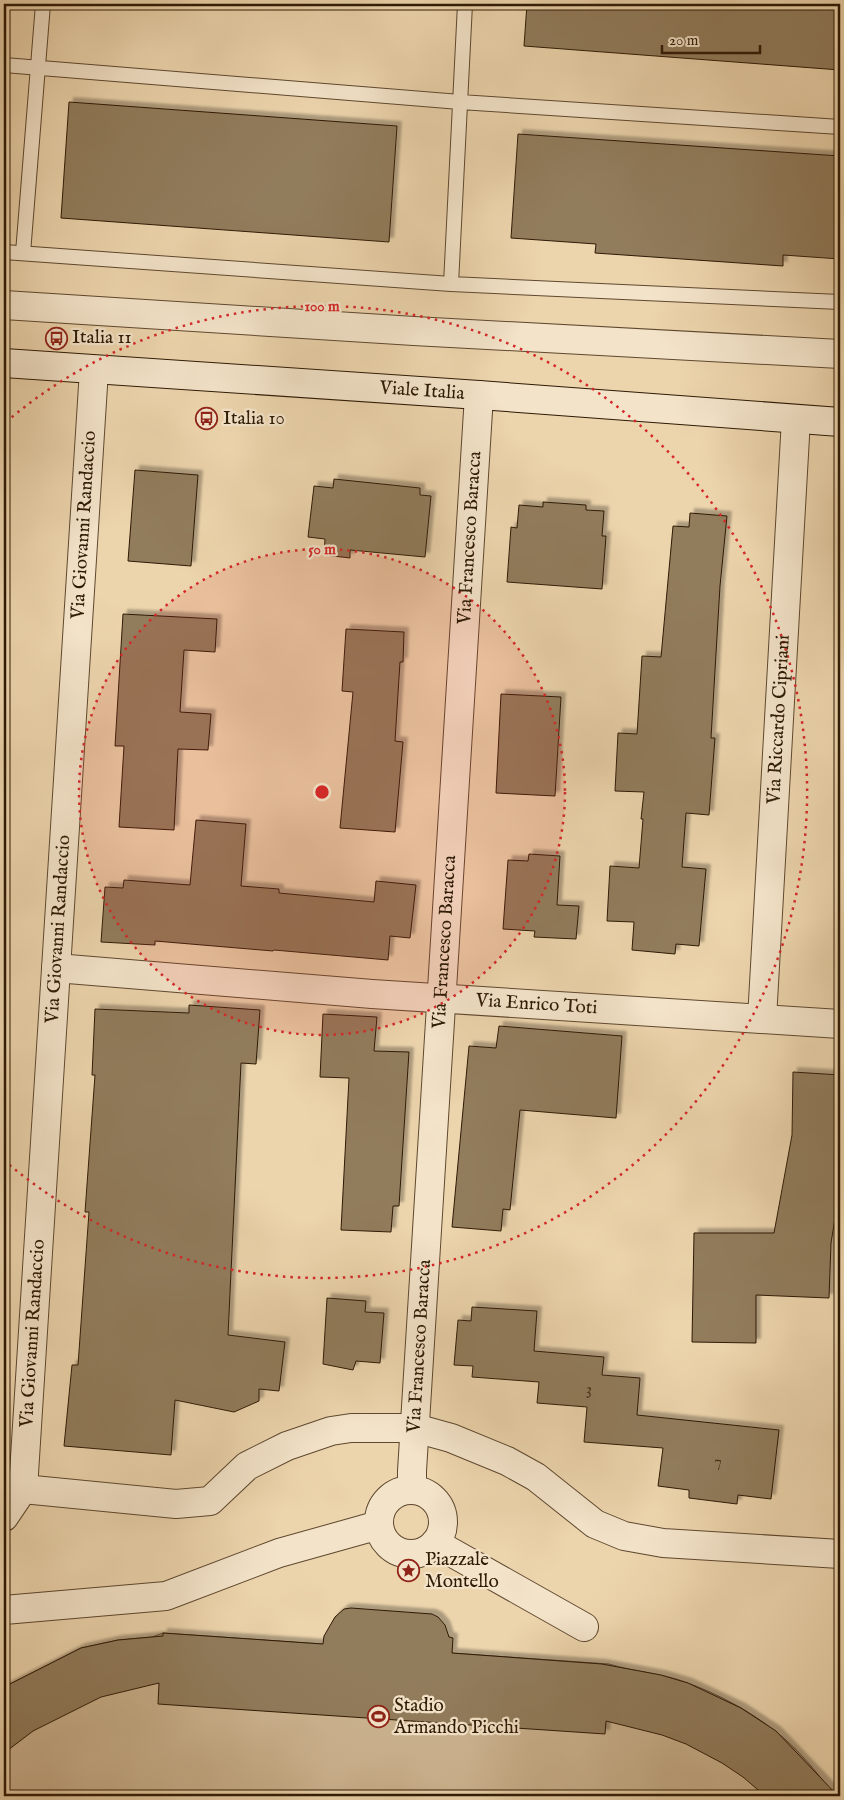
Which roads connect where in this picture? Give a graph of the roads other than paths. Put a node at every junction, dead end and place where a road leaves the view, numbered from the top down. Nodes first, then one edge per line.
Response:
1 (43, 4) edge
2 (465, 4) edge
3 (4, 65) edge
4 (38, 67) junction
5 (460, 102) junction
6 (840, 128) edge
7 (4, 252) edge
8 (23, 253) junction
9 (451, 284) junction
10 (840, 302) edge
11 (4, 305) edge
12 (840, 354) edge
13 (4, 363) edge
14 (94, 370) junction
15 (479, 395) junction
16 (796, 419) junction
17 (840, 422) edge
18 (56, 968) junction
19 (442, 998) junction
20 (762, 1019) junction
21 (840, 1024) edge
22 (415, 1428) junction
23 (23, 1489) junction
24 (412, 1490) junction
25 (4, 1517) edge
26 (379, 1525) junction
27 (435, 1543) junction
28 (840, 1554) edge
29 (4, 1610) edge
30 (584, 1626) dead end

1 - 4 lane
2 - 5 lane
3 - 4 lane
4 - 5 lane
4 - 8 lane
5 - 6 lane
5 - 9 lane
7 - 8 lane
8 - 9 lane
9 - 10 lane
11 - 12 street
13 - 14 street, Viale Italia
14 - 15 street, Viale Italia
14 - 18 street, Via Giovanni Randaccio
15 - 16 street, Viale Italia
15 - 19 street, Via Francesco Baracca
16 - 17 street, Viale Italia
16 - 20 street, Via Riccardo Cipriani
18 - 19 street, Via Enrico Toti
18 - 23 street, Via Giovanni Randaccio
19 - 20 street, Via Enrico Toti
19 - 22 street, Via Francesco Baracca
20 - 21 street, Via Enrico Toti
22 - 23 street
22 - 24 street, Via Francesco Baracca
22 - 28 street
23 - 25 street
24 - 26 street
24 - 27 street
26 - 27 street
26 - 29 street
27 - 30 street

